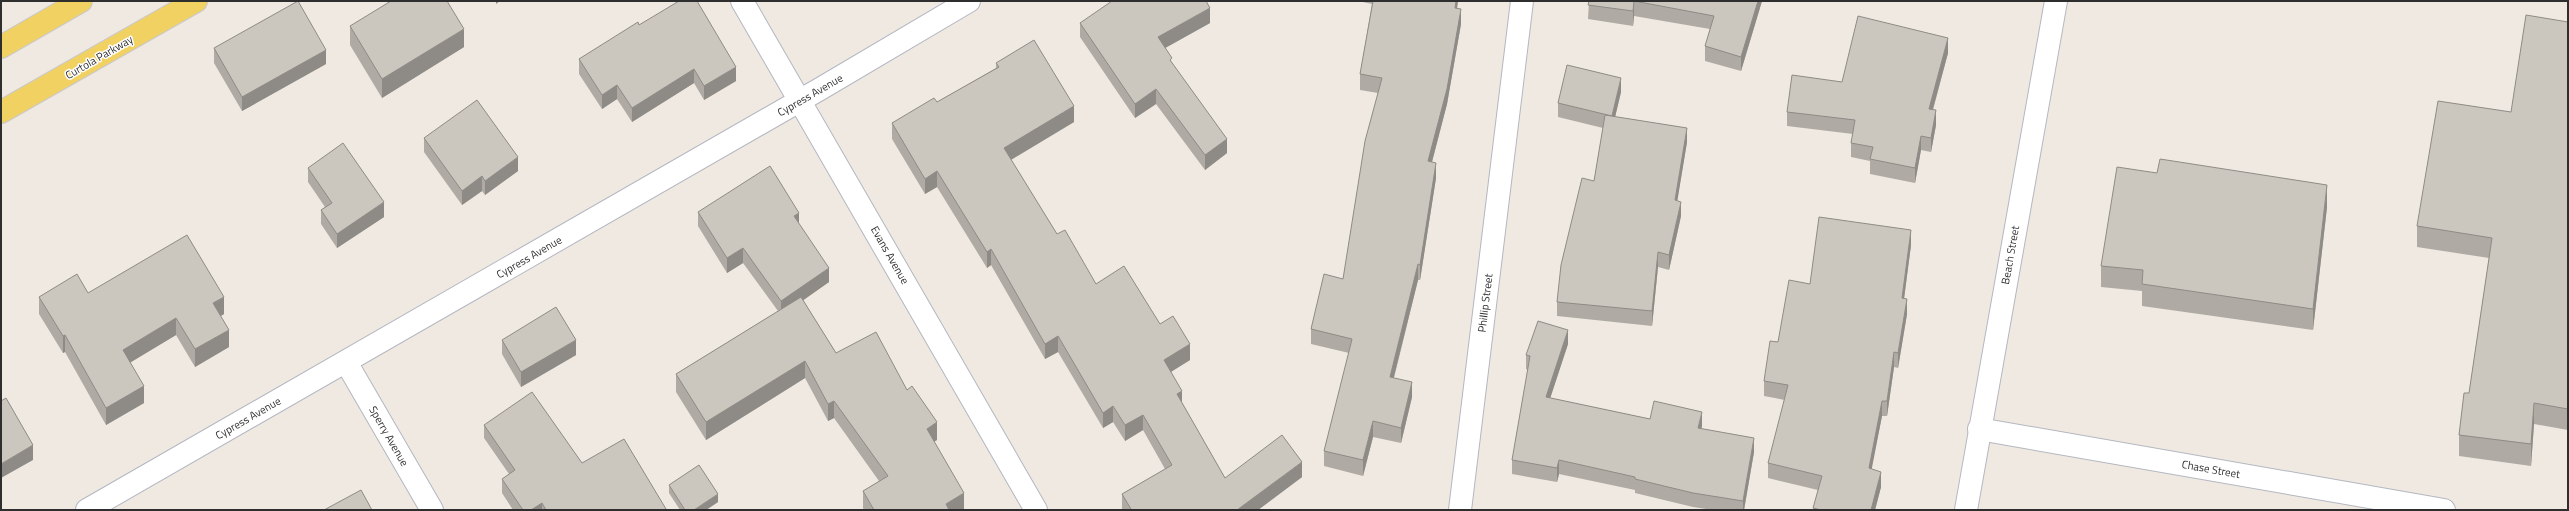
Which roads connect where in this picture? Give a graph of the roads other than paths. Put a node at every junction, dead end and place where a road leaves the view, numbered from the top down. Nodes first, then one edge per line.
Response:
1 (81, 1) edge
2 (196, 1) edge
3 (742, 1) edge
4 (969, 1) edge
5 (1522, 1) edge
6 (2056, 1) edge
7 (1, 47) edge
8 (801, 100) junction
9 (1, 112) edge
10 (346, 362) junction
11 (1979, 429) junction
12 (87, 510) edge
13 (432, 510) edge
14 (1036, 510) edge
15 (1460, 510) edge
16 (1966, 510) edge
17 (2444, 510) edge

1 - 7 main road
2 - 9 main road, Curtola Parkway
3 - 8 street, Evans Avenue
4 - 8 street, Cypress Avenue
5 - 15 street, Phillip Street
6 - 11 street, Beach Street
8 - 10 street, Cypress Avenue
8 - 14 street, Evans Avenue
10 - 12 street, Cypress Avenue
10 - 13 street, Sperry Avenue
11 - 16 street, Beach Street
11 - 17 street, Chase Street

